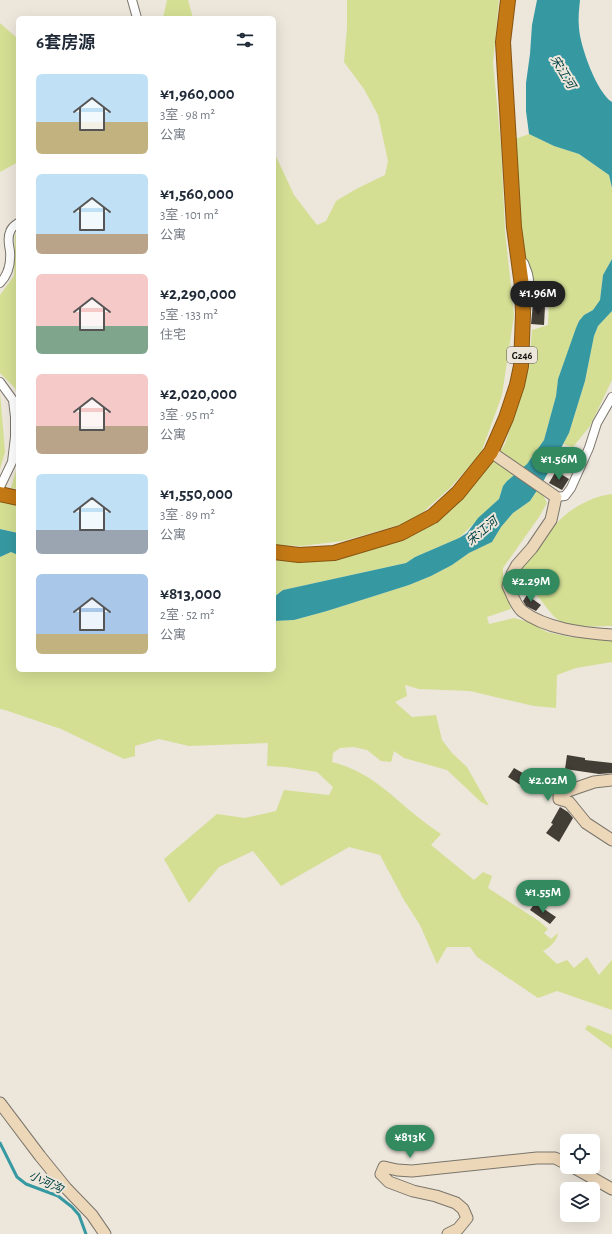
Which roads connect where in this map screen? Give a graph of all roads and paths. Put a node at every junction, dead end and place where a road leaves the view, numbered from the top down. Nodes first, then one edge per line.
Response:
1 (132, 0) edge
2 (508, 0) edge
3 (136, 16) edge
4 (16, 225) edge
5 (518, 256) junction
6 (0, 284) edge
7 (546, 301) dead end
8 (0, 382) edge
9 (612, 397) edge
10 (491, 452) junction
11 (0, 487) edge
12 (0, 494) edge
13 (16, 498) edge
14 (556, 498) junction
15 (276, 552) edge
16 (612, 634) edge
17 (612, 780) edge
18 (612, 840) edge
19 (0, 1103) edge
20 (560, 1160) edge
21 (585, 1174) edge
22 (612, 1189) edge
23 (105, 1234) edge
24 (448, 1234) edge

1 - 3 street
2 - 5 highway, G246
4 - 6 street
5 - 7 street
5 - 10 highway, G246
8 - 11 street
9 - 14 street
10 - 14 street
10 - 15 highway, G246
12 - 13 highway
14 - 16 street
17 - 18 street
19 - 23 street
20 - 24 street
21 - 22 street

